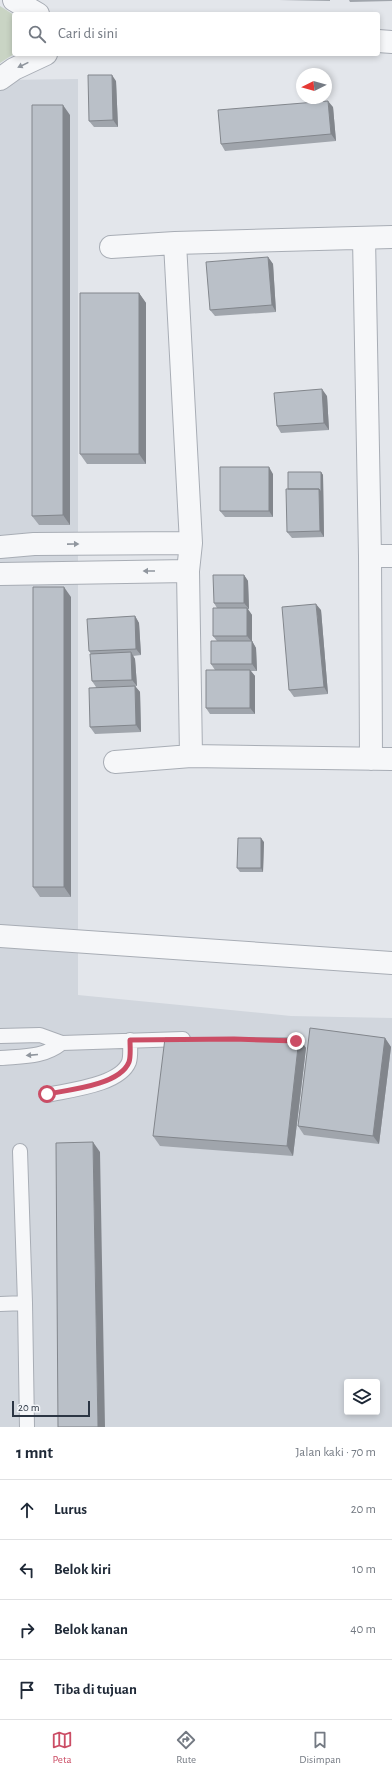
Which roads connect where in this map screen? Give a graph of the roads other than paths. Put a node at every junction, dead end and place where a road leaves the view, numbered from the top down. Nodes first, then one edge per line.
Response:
1 (14, 0) edge
2 (35, 12) edge
3 (380, 42) edge
4 (392, 42) edge
5 (42, 56) edge
6 (0, 79) edge
7 (392, 237) edge
8 (364, 238) junction
9 (175, 243) junction
10 (111, 247) dead end
11 (191, 543) junction
12 (0, 547) edge
13 (370, 556) junction
14 (392, 556) edge
15 (188, 571) junction
16 (0, 574) edge
17 (191, 756) junction
18 (381, 759) edge
19 (115, 762) dead end
20 (0, 936) edge
21 (392, 963) edge
22 (0, 1036) edge
23 (197, 1039) edge
24 (130, 1040) junction
25 (62, 1043) junction
26 (0, 1058) edge
27 (47, 1094) dead end
28 (20, 1151) dead end
29 (25, 1303) junction
30 (0, 1304) edge
31 (27, 1427) edge

1 - 2 street
3 - 4 street
5 -> 6 street
7 - 8 street
8 - 9 street
8 - 13 street
9 - 10 street
9 - 11 street
12 -> 11 street
11 - 15 street
13 - 14 street
13 - 18 street
15 -> 16 street
15 - 17 street
17 - 18 street
17 - 19 street
20 - 21 street
22 - 25 lane
23 - 24 lane
24 - 25 lane
24 - 27 lane
25 -> 26 lane
28 - 29 lane
29 - 30 lane
29 - 31 lane

